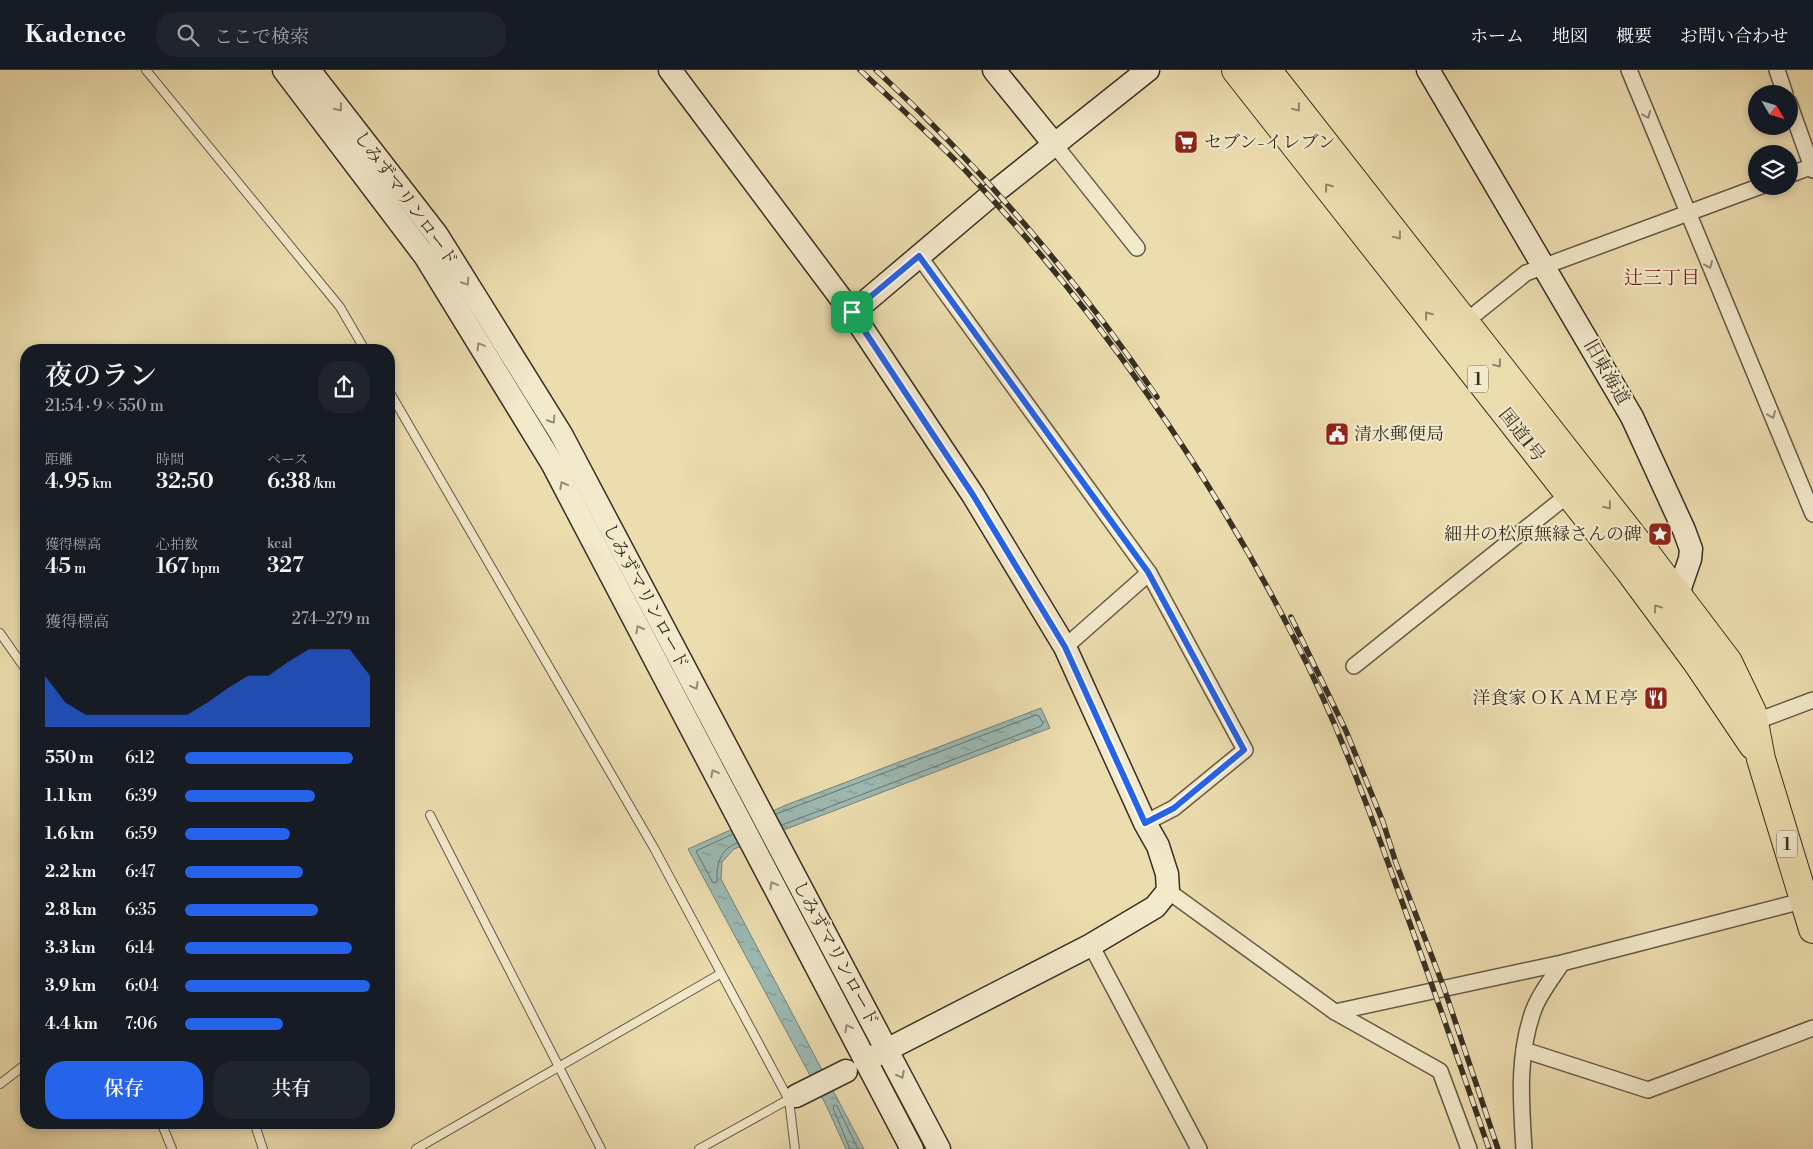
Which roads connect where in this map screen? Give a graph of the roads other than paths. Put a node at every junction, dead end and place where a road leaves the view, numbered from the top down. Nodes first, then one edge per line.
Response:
1 (146, 70) edge
2 (284, 70) edge
3 (309, 70) edge
4 (670, 70) edge
5 (994, 70) edge
6 (1148, 70) edge
7 (1236, 70) edge
8 (1267, 70) edge
9 (1428, 70) edge
10 (1629, 70) edge
11 (1777, 70) edge
12 (1782, 85) edge
13 (1798, 128) edge
14 (1054, 144) junction
15 (1812, 168) edge
16 (1798, 172) edge
17 (1748, 191) edge
18 (1688, 215) junction
19 (1137, 248) dead end
20 (919, 256) junction
21 (1545, 265) junction
22 (852, 312) junction
23 (1455, 330) junction
24 (362, 344) edge
25 (395, 401) edge
26 (1577, 487) junction
27 (1813, 514) edge
28 (1148, 572) junction
29 (1681, 600) junction
30 (0, 633) edge
31 (1065, 647) junction
32 (20, 661) edge
33 (1354, 666) dead end
34 (1716, 690) junction
35 (1813, 700) edge
36 (1747, 724) junction
37 (430, 815) dead end
38 (1145, 823) junction
39 (1168, 891) junction
40 (1809, 900) edge
41 (1813, 929) edge
42 (1091, 945) junction
43 (1562, 963) junction
44 (720, 974) junction
45 (1335, 1012) junction
46 (1813, 1028) edge
47 (887, 1049) junction
48 (1524, 1050) junction
49 (856, 1066) junction
50 (558, 1068) junction
51 (20, 1069) edge
52 (0, 1084) edge
53 (792, 1098) junction
54 (164, 1129) edge
55 (256, 1129) edge
56 (172, 1149) edge
57 (263, 1149) edge
58 (416, 1149) edge
59 (601, 1149) edge
60 (698, 1149) edge
61 (795, 1149) edge
62 (912, 1149) edge
63 (939, 1149) edge
64 (1199, 1149) edge
65 (1468, 1149) edge
66 (1524, 1149) edge

1 - 24 lane
49 -> 2 street, しみずマリンロード
3 -> 47 street, しみずマリンロード
4 - 22 street
5 - 14 street
6 - 14 street
23 -> 7 highway, 国道1号 / 1
8 -> 23 highway, 国道1号 / 1
9 - 21 street, 旧東海道
10 -> 18 street
11 - 12 street
13 - 15 street
14 - 19 street
14 - 20 street
15 - 16 street
17 - 18 street
18 - 21 street
18 -> 27 street
20 - 22 street
20 - 28 street
21 - 23 street
21 - 29 street, 旧東海道
22 - 31 street
23 - 26 highway, 国道1号 / 1
25 - 44 lane
26 -> 29 highway, 国道1号 / 1
26 - 33 street
34 -> 26 highway, 国道1号 / 1
28 - 31 street
28 - 38 street
29 - 34 street, 旧東海道
29 - 36 highway, 国道1号 / 1
30 - 32 lane
31 - 38 street
34 - 36 highway, 国道1号 / 1
35 - 36 street
36 - 40 highway, 国道1号 / 1
37 - 50 lane
38 - 39 street
39 - 42 street
39 - 45 street
40 - 41 highway, 国道1号 / 1
40 - 43 street
42 - 47 street
42 - 64 street
43 - 45 street
43 - 48 street
44 - 50 lane
44 - 53 lane
45 - 65 street
46 - 48 street
47 - 49 street
47 -> 63 street, しみずマリンロード
48 - 66 street
49 - 53 street
49 - 62 street, しみずマリンロード
50 - 58 lane
50 - 59 lane
51 - 52 lane
53 - 60 lane
53 - 61 lane
54 - 56 lane
55 - 57 lane

